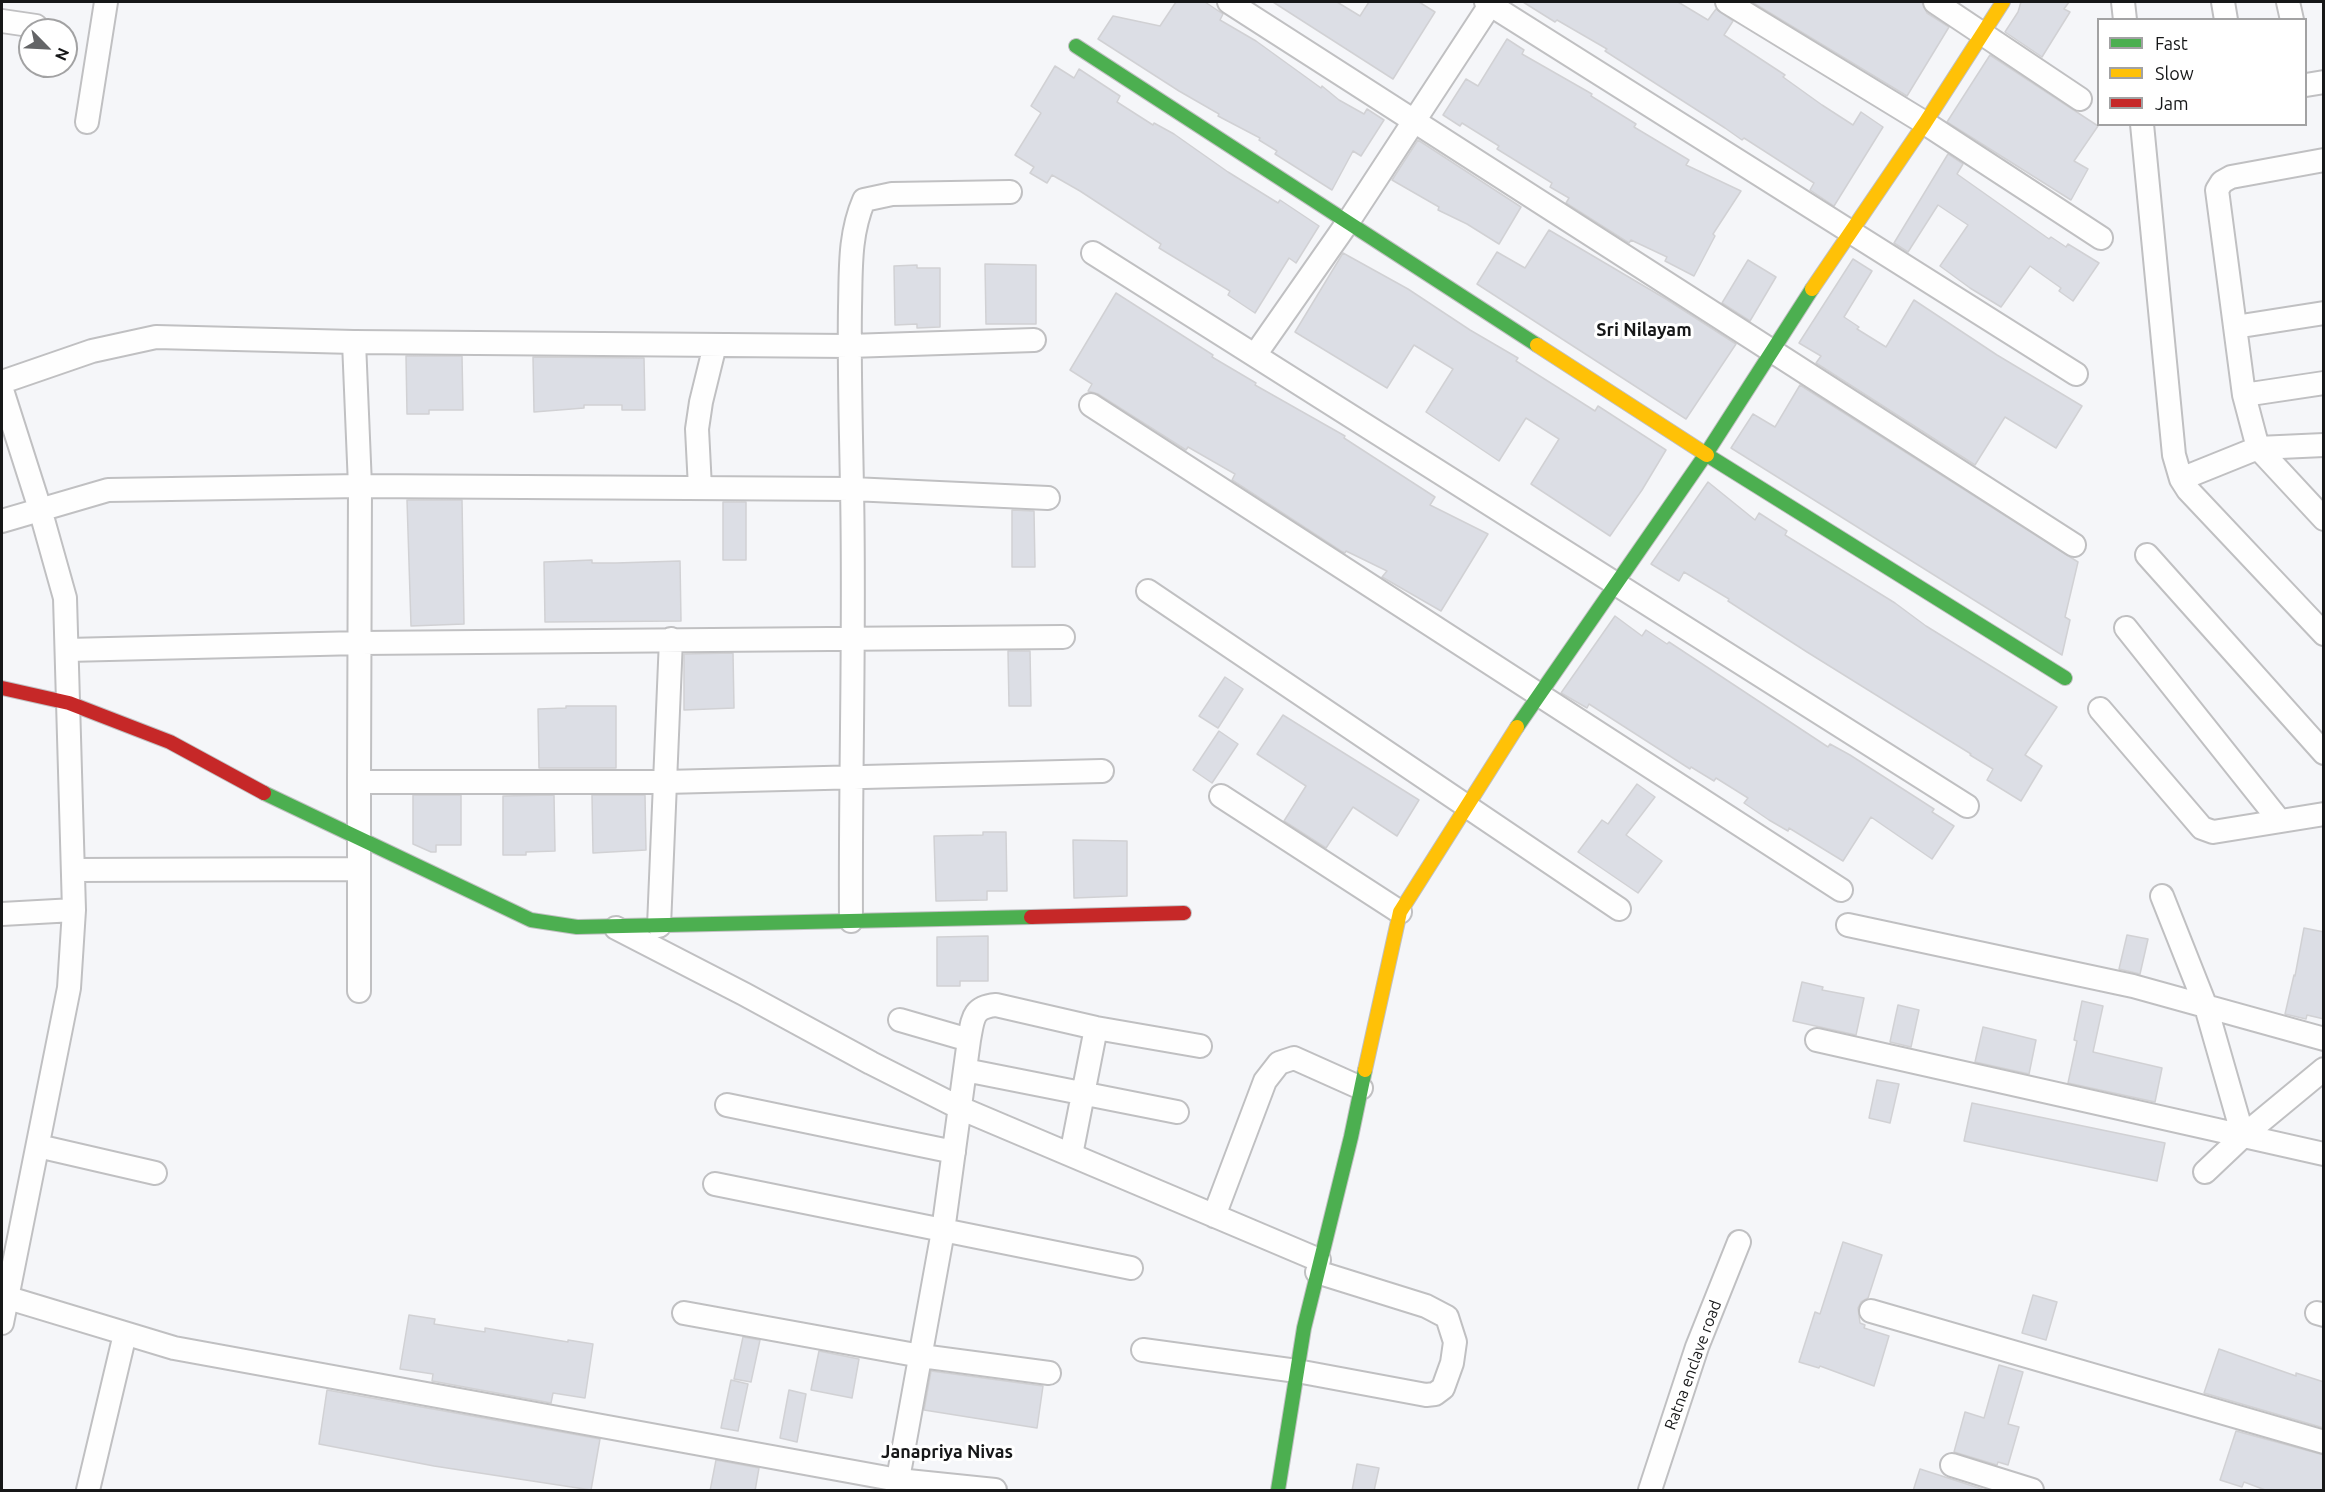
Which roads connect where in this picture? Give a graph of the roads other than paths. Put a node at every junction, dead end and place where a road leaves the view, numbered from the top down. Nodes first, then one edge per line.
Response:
1 (106, 2) edge
2 (1229, 2) edge
3 (1489, 2) edge
4 (1727, 2) edge
5 (1935, 2) edge
6 (2003, 2) edge
7 (2123, 2) edge
8 (2223, 2) edge
9 (2288, 2) edge
10 (2125, 18) edge
11 (2226, 18) edge
12 (2292, 18) edge
13 (2, 21) edge
14 (18, 23) edge
15 (1983, 34) junction
16 (1076, 46) dead end
17 (2324, 82) edge
18 (2307, 85) edge
19 (2080, 99) dead end
20 (1414, 120) junction
21 (87, 123) dead end
22 (1925, 123) junction
23 (2142, 126) edge
24 (2324, 160) edge
25 (1010, 192) dead end
26 (1348, 222) junction
27 (1850, 231) junction
28 (2102, 238) dead end
29 (1094, 253) dead end
30 (2324, 313) edge
31 (2235, 327) junction
32 (1034, 340) dead end
33 (354, 342) junction
34 (715, 345) junction
35 (849, 346) junction
36 (1772, 351) junction
37 (1255, 356) junction
38 (2076, 374) dead end
39 (2, 382) edge
40 (2324, 383) edge
41 (2, 390) edge
42 (2244, 395) junction
43 (1091, 405) dead end
44 (2324, 445) edge
45 (2258, 448) junction
46 (1706, 454) junction
47 (2181, 479) junction
48 (360, 486) junction
49 (700, 488) junction
50 (852, 489) junction
51 (1048, 498) dead end
52 (40, 509) junction
53 (2324, 519) edge
54 (2, 521) edge
55 (2074, 545) dead end
56 (2147, 555) dead end
57 (1616, 584) junction
58 (1148, 591) dead end
59 (2126, 628) dead end
60 (2324, 634) edge
61 (854, 638) junction
62 (1063, 638) dead end
63 (671, 639) junction
64 (361, 643) junction
65 (67, 650) junction
66 (2065, 678) dead end
67 (2, 688) edge
68 (1538, 694) junction
69 (69, 703) junction
70 (2100, 709) dead end
71 (2324, 753) edge
72 (1102, 771) dead end
73 (850, 777) junction
74 (359, 782) junction
75 (665, 782) junction
76 (1221, 796) dead end
77 (1967, 806) dead end
78 (1466, 807) junction
79 (2324, 814) edge
80 (2279, 820) junction
81 (360, 837) junction
82 (359, 869) junction
83 (73, 870) junction
84 (1841, 890) dead end
85 (2162, 896) dead end
86 (1619, 909) dead end
87 (74, 910) junction
88 (1400, 912) junction
89 (1184, 913) dead end
90 (2, 914) edge
91 (851, 921) junction
92 (1848, 925) dead end
93 (659, 926) junction
94 (615, 927) junction
95 (359, 991) dead end
96 (2206, 1007) junction
97 (900, 1020) dead end
98 (1096, 1028) junction
99 (2324, 1039) edge
100 (969, 1040) junction
101 (1817, 1040) dead end
102 (1200, 1046) dead end
103 (965, 1070) junction
104 (2324, 1070) edge
105 (1361, 1088) junction
106 (1083, 1094) junction
107 (727, 1105) dead end
108 (960, 1108) junction
109 (1177, 1112) dead end
110 (2243, 1136) junction
111 (38, 1146) junction
112 (954, 1152) junction
113 (2324, 1154) edge
114 (1071, 1155) junction
115 (2205, 1172) dead end
116 (155, 1173) dead end
117 (715, 1184) dead end
118 (1215, 1216) junction
119 (943, 1231) junction
120 (1739, 1242) dead end
121 (1318, 1266) junction
122 (1131, 1268) dead end
123 (5, 1297) edge
124 (1871, 1311) dead end
125 (684, 1313) dead end
126 (2, 1323) edge
127 (126, 1334) junction
128 (1143, 1350) dead end
129 (921, 1356) junction
130 (1297, 1371) junction
131 (1049, 1373) dead end
132 (2324, 1442) edge
133 (1952, 1465) dead end
134 (897, 1485) edge
135 (88, 1491) edge
136 (995, 1491) edge
137 (1278, 1491) edge
138 (1650, 1491) edge
139 (2032, 1491) edge

1 - 21 street
2 - 20 street
3 - 20 street
3 - 27 street
4 - 22 street
5 - 15 street
6 - 15 street
7 - 10 street
8 - 11 street
9 - 12 street
13 - 14 street
15 - 19 street
15 - 22 street
16 - 26 street
17 - 18 street
20 - 26 street
20 - 36 street
22 - 27 street
22 - 28 street
23 - 47 street
24 - 31 street
25 - 35 street
26 - 37 street
26 - 46 street
27 - 36 street
27 - 38 street
29 - 37 street
30 - 31 street
31 - 42 street
32 - 35 street
33 - 34 street
33 - 39 street
33 - 48 street
34 - 35 street
34 - 49 street
35 - 50 street
36 - 46 street
36 - 55 street
37 - 57 street
40 - 42 street
41 - 52 street
42 - 45 street
43 - 68 street
44 - 45 street
45 - 47 street
45 - 53 street
46 - 57 street
46 - 66 street
47 - 60 street
48 - 49 street
48 - 52 street
48 - 64 street
49 - 50 street
50 - 51 street
50 - 61 street
52 - 54 street
52 - 65 street
56 - 71 street
57 - 68 street
57 - 77 street
58 - 78 street
59 - 80 street
61 - 62 street
61 - 63 street
61 - 73 street
63 - 64 street
63 - 75 street
64 - 65 street
64 - 74 street
65 - 69 street
67 - 69 street
68 - 78 street
68 - 84 street
69 - 81 street
69 - 83 street
70 - 80 street
72 - 73 street
73 - 75 street
73 - 91 street
74 - 75 street
74 - 81 street
75 - 93 street
76 - 88 street
78 - 86 street
78 - 88 street
79 - 80 street
81 - 82 street
81 - 94 street
82 - 83 street
82 - 95 street
83 - 87 street
85 - 96 street
87 - 90 street
87 - 111 street
88 - 105 street
89 - 91 street
91 - 93 street
92 - 96 street
93 - 94 street
94 - 108 street
96 - 99 street
96 - 110 street
97 - 100 street
98 - 100 street
98 - 102 street
98 - 106 street
100 - 103 street
101 - 110 street
103 - 106 street
103 - 108 street
104 - 110 street
105 - 118 street
105 - 121 street
106 - 109 street
106 - 114 street
107 - 112 street
108 - 112 street
108 - 114 street
110 - 113 street
110 - 115 street
111 - 116 street
111 - 123 street
112 - 119 street
114 - 118 street
117 - 119 street
118 - 121 street
119 - 122 street
119 - 129 street
120 - 138 street, Ratna enclave road
121 - 130 street
121 - 130 street
123 - 126 street
123 - 127 street
124 - 132 street
125 - 129 street
127 - 134 street
127 - 135 street
128 - 130 street
129 - 131 street
129 - 134 street
130 - 137 street
133 - 139 street
134 - 136 street

